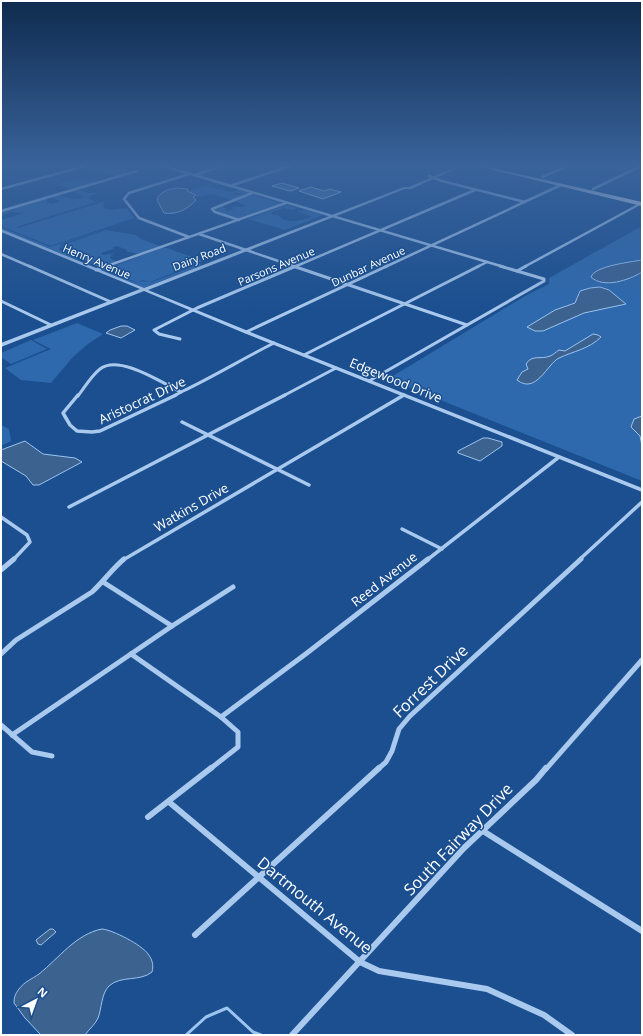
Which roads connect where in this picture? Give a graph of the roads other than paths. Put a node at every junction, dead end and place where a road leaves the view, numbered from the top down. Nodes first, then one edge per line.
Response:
1 (135, 214) edge
2 (222, 214) edge
3 (255, 214) edge
4 (326, 214) edge
5 (336, 214) edge
6 (417, 214) edge
7 (499, 214) edge
8 (621, 214) edge
9 (332, 216) junction
10 (239, 220) junction
11 (1, 230) edge
12 (380, 230) junction
13 (199, 234) junction
14 (189, 237) junction
15 (432, 245) junction
16 (246, 250) junction
17 (1, 254) edge
18 (487, 262) junction
19 (295, 266) junction
20 (96, 270) junction
21 (517, 271) junction
22 (348, 284) junction
23 (143, 290) junction
24 (1, 301) edge
25 (111, 302) junction
26 (405, 304) junction
27 (193, 310) junction
28 (467, 325) junction
29 (51, 326) junction
30 (246, 332) junction
31 (180, 339) dead end
32 (274, 343) junction
33 (1, 345) edge
34 (304, 355) junction
35 (336, 368) junction
36 (369, 381) junction
37 (182, 393) junction
38 (404, 395) junction
39 (182, 422) dead end
40 (208, 435) junction
41 (559, 457) junction
42 (278, 469) junction
43 (309, 485) dead end
44 (642, 490) edge
45 (642, 502) edge
46 (69, 507) dead end
47 (1, 517) edge
48 (402, 529) dead end
49 (442, 548) junction
50 (1, 570) edge
51 (103, 582) junction
52 (233, 587) dead end
53 (172, 626) junction
54 (1, 654) edge
55 (132, 654) junction
56 (642, 660) edge
57 (221, 717) junction
58 (1, 725) edge
59 (12, 735) junction
60 (52, 756) dead end
61 (169, 802) junction
62 (148, 817) dead end
63 (483, 831) junction
64 (259, 877) junction
65 (642, 931) edge
66 (195, 935) dead end
67 (360, 962) junction
68 (292, 1035) edge
69 (572, 1035) edge

1 - 14 street
2 - 10 street
3 - 10 street
4 - 9 street
5 - 9 street, Dairy Road
6 - 12 street, Parsons Avenue
7 - 15 street, Dunbar Avenue
8 - 21 street
9 - 12 street
9 - 16 street, Dairy Road
10 - 13 street
11 - 20 street, Henry Avenue
12 - 15 street
12 - 19 street, Parsons Avenue
13 - 14 street
13 - 16 street
14 - 20 street
15 - 18 street
15 - 22 street, Dunbar Avenue
16 - 19 street
16 - 23 street, Dairy Road
17 - 25 street
18 - 21 street
18 - 26 street
19 - 22 street
19 - 27 street, Parsons Avenue
20 - 23 street, Henry Avenue
21 - 28 street
22 - 26 street
22 - 30 street, Dunbar Avenue
23 - 25 street, Dairy Road
23 - 27 street, Edgewood Drive
24 - 29 street
25 - 29 street, Dairy Road
26 - 28 street
26 - 34 street
27 - 30 street, Edgewood Drive
27 - 31 street, Parsons Avenue
28 - 36 street
29 - 33 street, Dairy Road
30 - 32 street, Edgewood Drive
32 - 34 street, Edgewood Drive
32 - 37 street, Aristocrat Drive
34 - 35 street, Edgewood Drive
35 - 36 street, Edgewood Drive
35 - 40 street
36 - 38 street, Edgewood Drive
37 - 37 street, Aristocrat Drive
38 - 41 street, Edgewood Drive
38 - 42 street, Watkins Drive
39 - 40 street
40 - 42 street
40 - 46 street
41 - 44 street, Edgewood Drive
41 - 49 street, Reed Avenue
42 - 43 street
42 - 51 street, Watkins Drive
45 - 64 street, Forrest Drive
47 - 50 street
48 - 49 street
49 - 57 street, Reed Avenue
51 - 53 street
51 - 54 street, Watkins Drive
52 - 53 street
53 - 55 street
55 - 57 street
55 - 59 street
56 - 63 street, South Fairway Drive
57 - 61 street
58 - 59 street
59 - 60 street
61 - 62 street
61 - 64 street, Dartmouth Avenue
63 - 65 street
63 - 67 street, South Fairway Drive
64 - 66 street, Forrest Drive
64 - 67 street, Dartmouth Avenue
67 - 68 street, South Fairway Drive
67 - 69 street, Dartmouth Avenue

